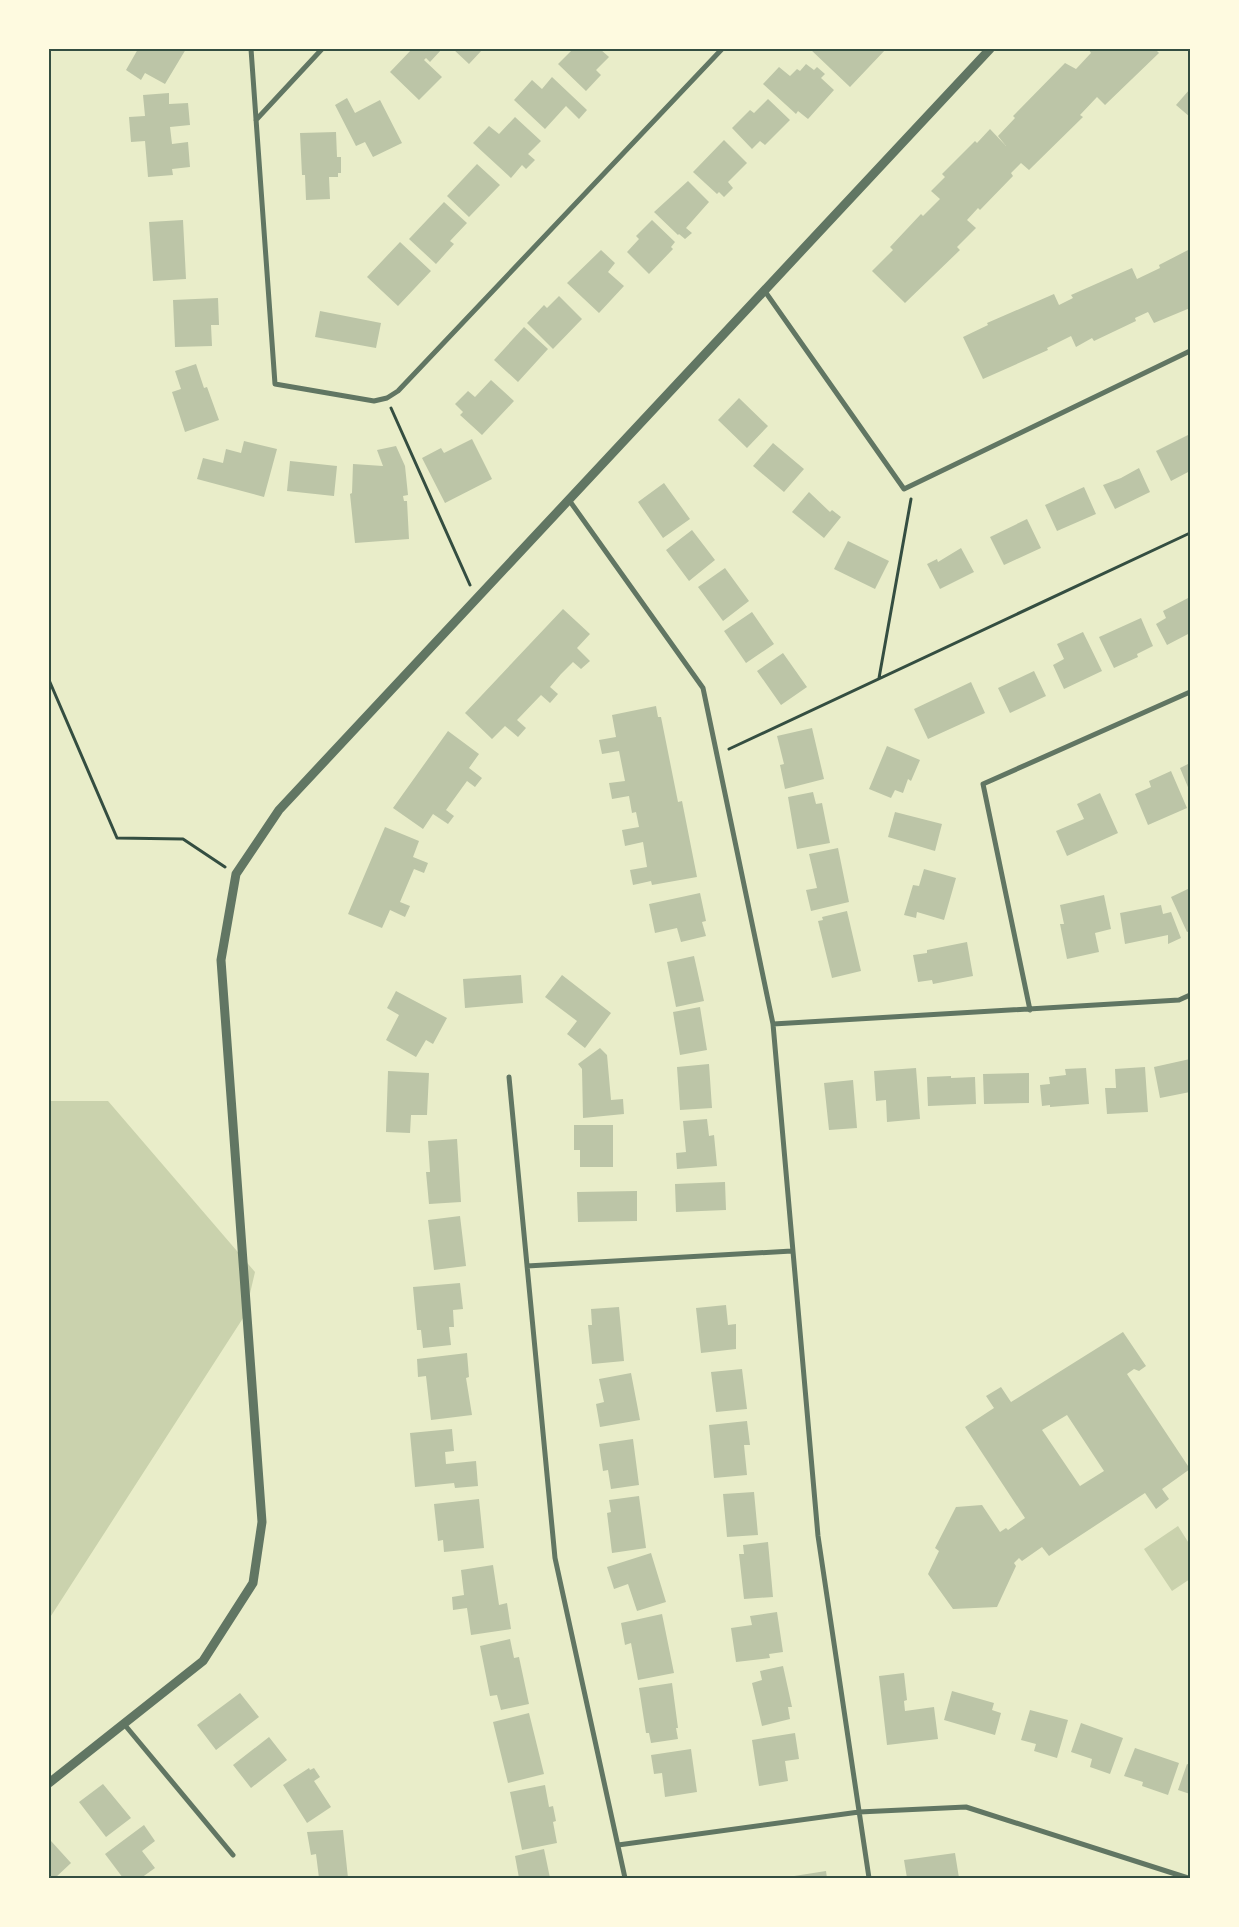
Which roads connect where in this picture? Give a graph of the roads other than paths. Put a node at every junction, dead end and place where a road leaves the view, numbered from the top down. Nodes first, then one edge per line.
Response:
1 (251, 49) edge
2 (322, 49) edge
3 (722, 49) edge
4 (990, 49) edge
5 (256, 120) junction
6 (764, 290) junction
7 (1190, 352) edge
8 (568, 499) junction
9 (1190, 692) edge
10 (1190, 995) edge
11 (1030, 1010) junction
12 (773, 1024) junction
13 (509, 1077) dead end
14 (792, 1251) junction
15 (527, 1266) junction
16 (124, 1724) junction
17 (49, 1783) edge
18 (859, 1812) junction
19 (618, 1845) junction
20 (233, 1855) dead end
21 (625, 1878) edge
22 (869, 1878) edge
23 (1188, 1878) edge

1 - 5 street
2 - 5 street
3 - 5 street
4 - 6 street
6 - 7 street
6 - 8 street
8 - 12 street
8 - 16 street
9 - 11 street
10 - 11 street
11 - 12 street
12 - 14 street
13 - 15 street
14 - 15 street
14 - 18 street
15 - 19 street
16 - 17 street
16 - 20 street
18 - 19 street
18 - 22 street
18 - 23 street
19 - 21 street

